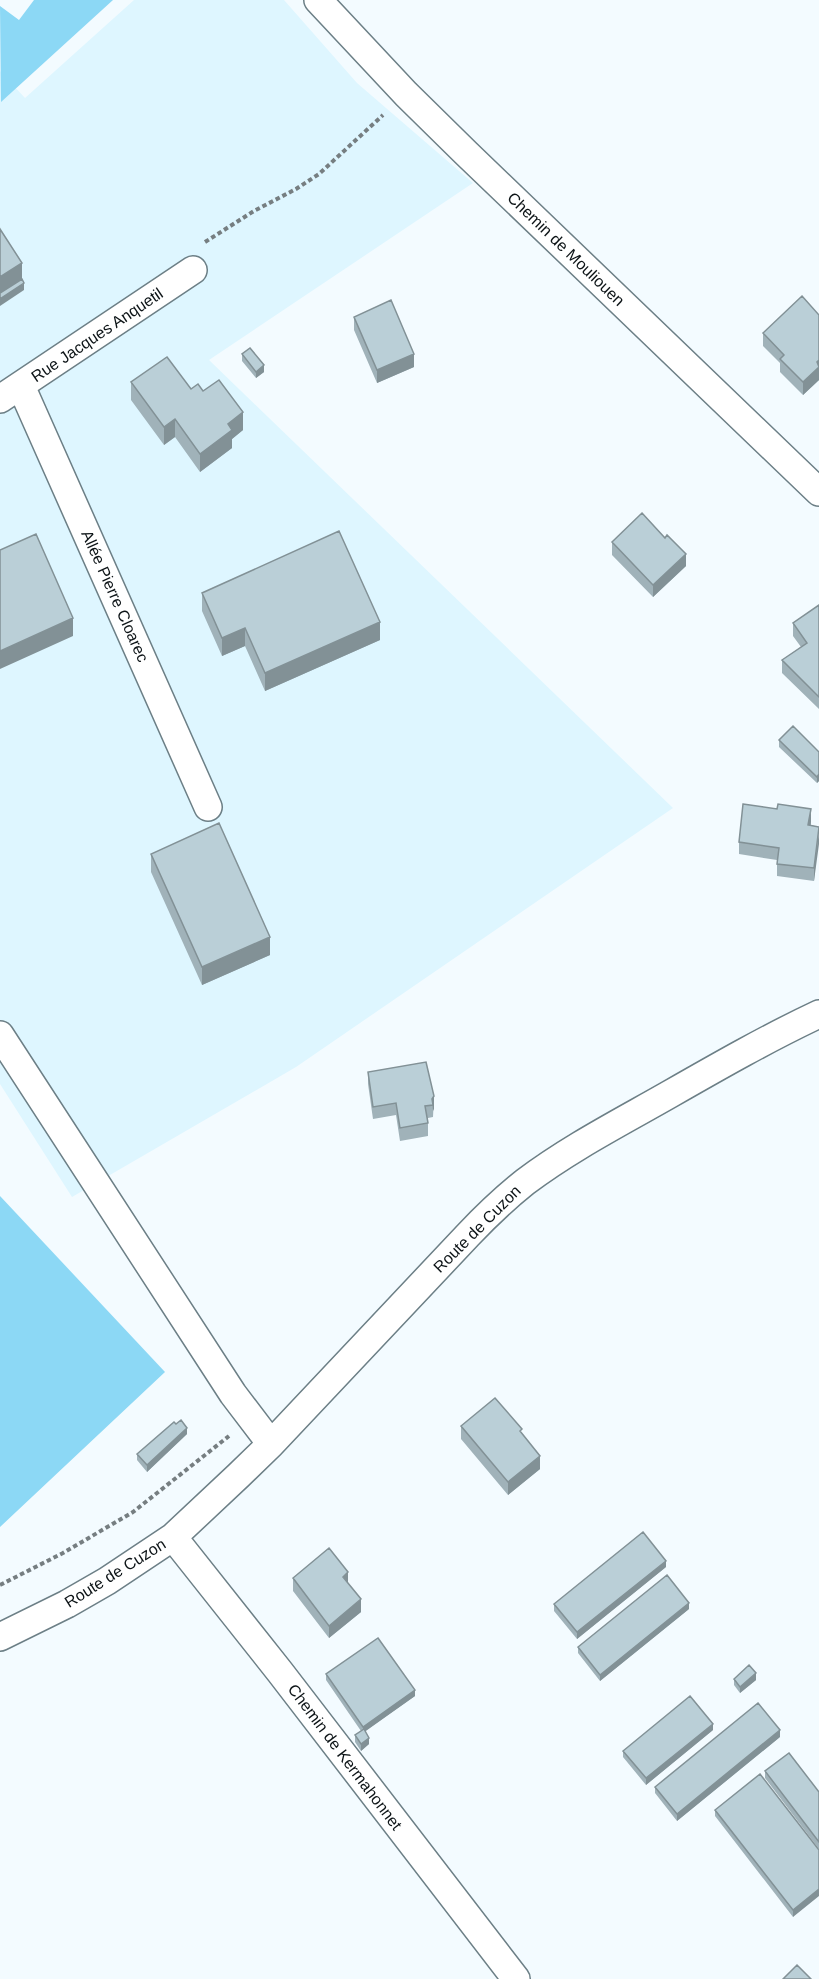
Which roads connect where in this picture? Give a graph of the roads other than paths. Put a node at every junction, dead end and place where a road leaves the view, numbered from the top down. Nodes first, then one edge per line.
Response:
1 (318, 0) edge
2 (193, 270) road end
3 (10, 392) edge
4 (819, 492) edge
5 (208, 807) dead end
6 (819, 1014) edge
7 (0, 1035) edge
8 (268, 1446) junction
9 (172, 1537) junction
10 (0, 1637) edge
11 (516, 1979) edge

1 - 4 street, Chemin de Mouliouen
2 - 3 street, Rue Jacques Anquetil
3 - 5 street, Allée Pierre Cloarec
6 - 8 street, Route de Cuzon
7 - 8 street
8 - 9 street, Route de Cuzon
9 - 10 street, Route de Cuzon
9 - 11 street, Chemin de Kermahonnet

